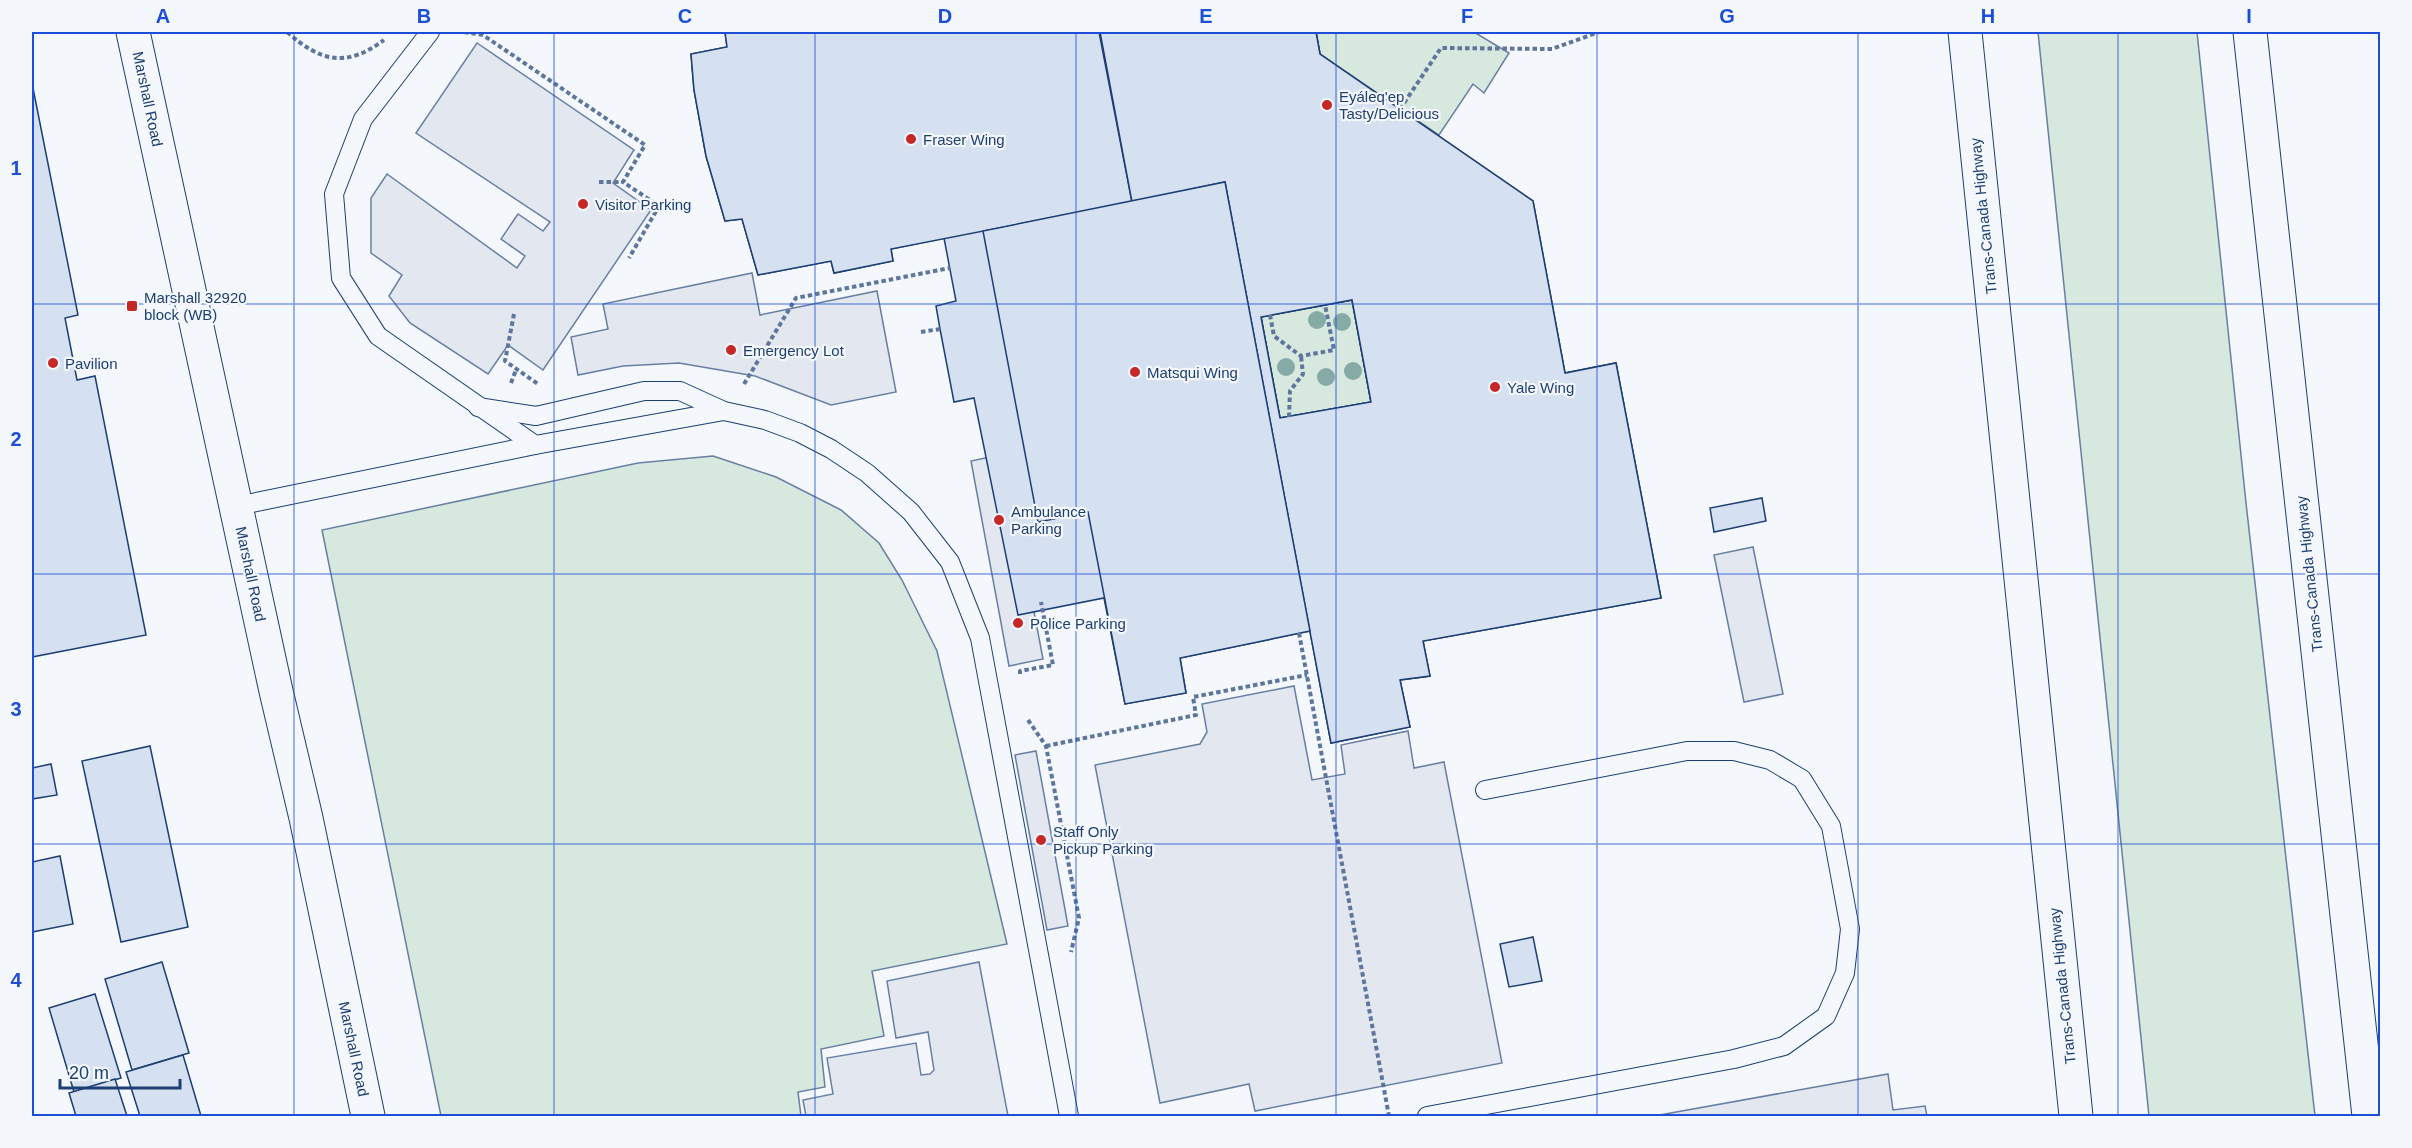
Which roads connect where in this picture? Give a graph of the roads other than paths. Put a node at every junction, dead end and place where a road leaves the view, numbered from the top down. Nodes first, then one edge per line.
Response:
1 (133, 32) edge
2 (430, 32) edge
3 (1965, 32) edge
4 (2250, 32) edge
5 (478, 407) junction
6 (724, 411) junction
7 (535, 445) junction
8 (237, 506) junction
9 (1485, 790) dead end
10 (368, 1116) edge
11 (1069, 1116) edge
12 (1427, 1116) edge
13 (2076, 1116) edge
14 (2368, 1116) edge

1 - 8 main road, Marshall Road
2 - 5 lane
3 - 13 main road, Trans-Canada Highway
4 - 14 main road, Trans-Canada Highway
5 - 6 lane
5 - 7 lane
6 - 7 lane
6 - 11 lane
7 - 8 lane
8 - 10 main road, Marshall Road
9 - 12 lane

